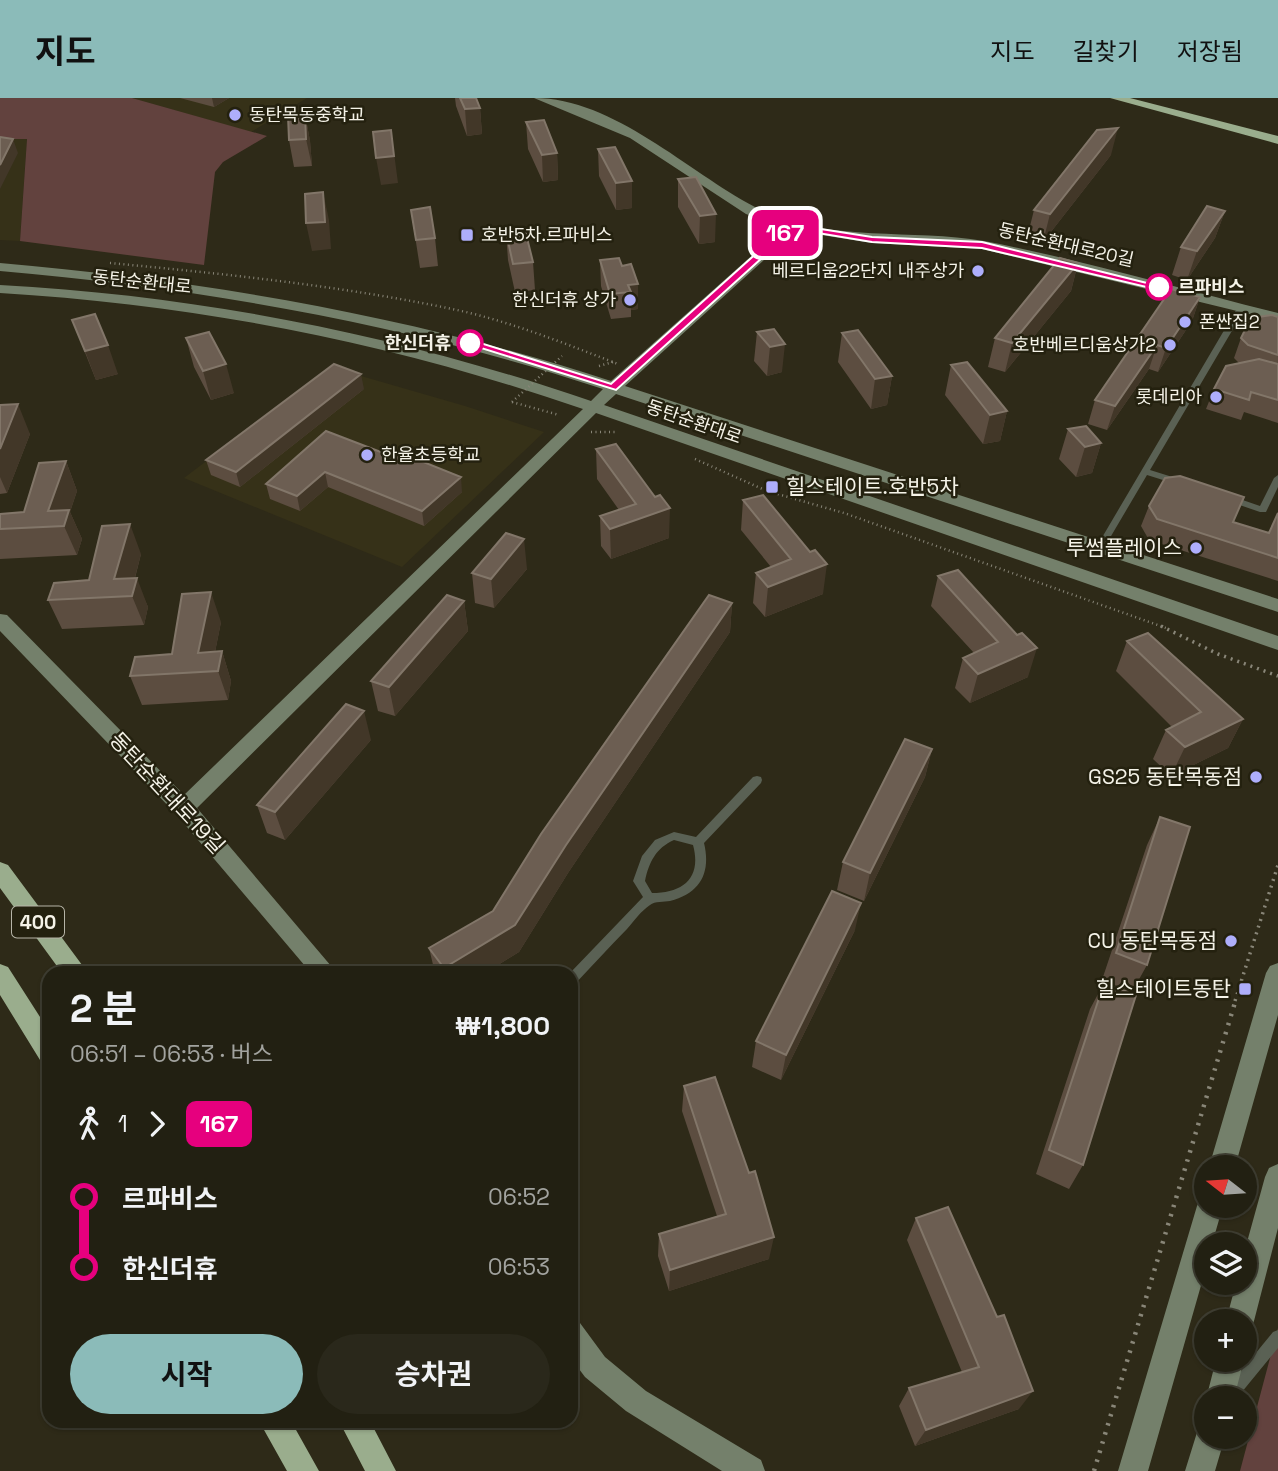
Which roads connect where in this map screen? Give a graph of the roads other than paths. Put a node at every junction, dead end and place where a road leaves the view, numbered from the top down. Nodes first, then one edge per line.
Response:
1 (540, 98) edge
2 (1115, 98) edge
3 (1144, 98) edge
4 (562, 101) edge
5 (1278, 132) edge
6 (1278, 140) edge
7 (793, 226) junction
8 (0, 267) edge
9 (0, 289) edge
10 (1242, 307) junction
11 (1278, 317) edge
12 (1212, 361) junction
13 (1225, 365) edge
14 (613, 388) junction
15 (593, 407) junction
16 (1145, 471) junction
17 (1278, 478) edge
18 (1184, 484) edge
19 (1224, 497) edge
20 (1101, 546) junction
21 (1275, 607) edge
22 (0, 620) edge
23 (1249, 633) junction
24 (1278, 633) edge
25 (1278, 643) edge
26 (757, 780) dead end
27 (184, 808) junction
28 (698, 842) junction
29 (0, 871) edge
30 (649, 898) junction
31 (71, 966) edge
32 (319, 966) edge
33 (578, 973) edge
34 (1278, 973) edge
35 (0, 974) edge
36 (42, 1041) edge
37 (1225, 1155) edge
38 (1278, 1177) edge
39 (1207, 1218) edge
40 (1243, 1309) edge
41 (1278, 1337) edge
42 (578, 1344) edge
43 (1238, 1386) edge
44 (278, 1428) edge
45 (358, 1428) edge
46 (1206, 1449) edge
47 (304, 1471) edge
48 (381, 1471) edge
49 (750, 1471) edge
50 (1133, 1471) edge
51 (1200, 1471) edge

1 - 4 main road, 동탄순환대로20길
2 - 6 highway
3 - 5 highway
4 - 7 main road, 동탄순환대로20길
7 - 10 main road, 동탄순환대로20길
7 - 14 main road
8 - 14 main road, 동탄순환대로
9 - 15 main road, 동탄순환대로
10 - 11 main road, 동탄순환대로20길
10 - 12 lane
12 - 13 lane
12 - 16 lane
14 - 15 main road
14 - 20 main road, 동탄순환대로
15 - 23 main road, 동탄순환대로
15 - 27 main road
16 - 18 lane
16 - 20 lane
17 - 19 lane
20 - 21 main road, 동탄순환대로
22 - 27 main road, 동탄순환대로19길
23 - 24 main road
23 - 25 main road, 동탄순환대로
26 - 28 lane
27 - 32 main road, 동탄순환대로19길
28 - 30 lane
28 - 30 lane
29 - 31 highway, 400
30 - 33 lane
34 - 37 main road
35 - 36 highway
38 - 40 main road
39 - 50 main road
41 - 43 lane
42 - 49 main road
44 - 47 highway
45 - 48 highway
46 - 51 main road

